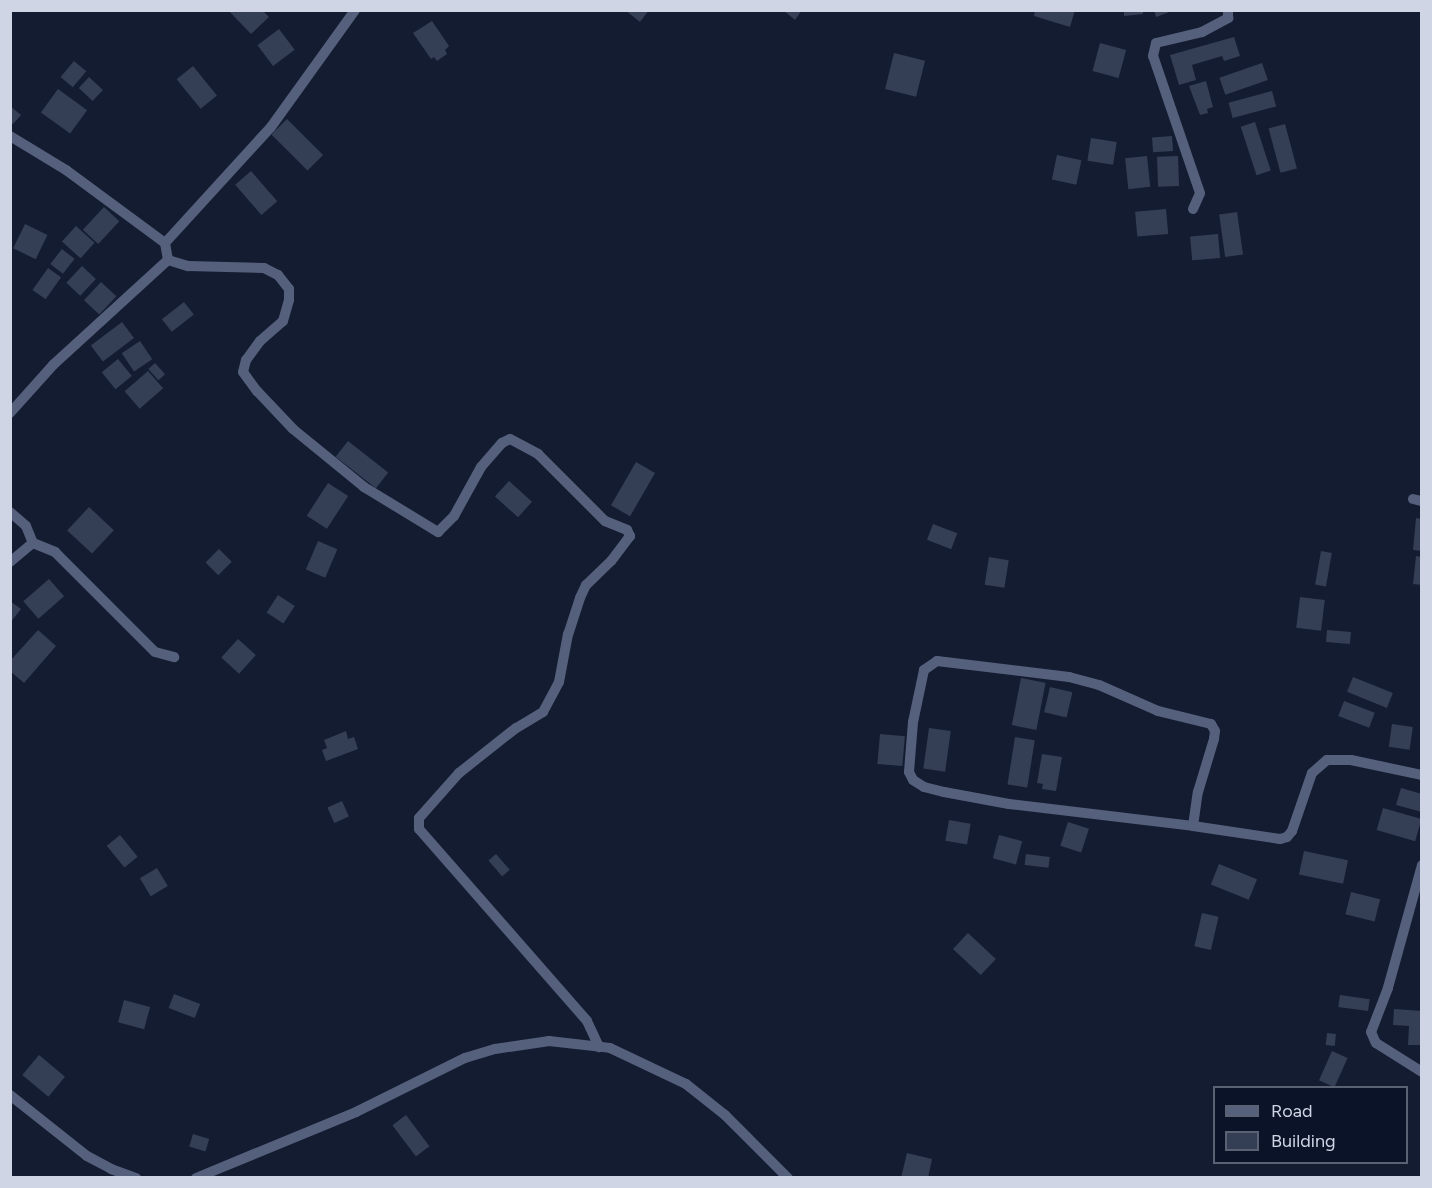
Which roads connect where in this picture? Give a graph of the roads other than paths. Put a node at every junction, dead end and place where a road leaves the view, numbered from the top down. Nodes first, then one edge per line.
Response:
1 (355, 10) edge
2 (1228, 10) edge
3 (10, 136) edge
4 (1193, 208) dead end
5 (165, 243) junction
6 (168, 260) junction
7 (10, 413) edge
8 (10, 512) edge
9 (33, 543) junction
10 (10, 562) edge
11 (174, 657) dead end
12 (1422, 775) edge
13 (1193, 826) junction
14 (1422, 865) edge
15 (599, 1047) junction
16 (1422, 1072) edge
17 (10, 1095) edge
18 (136, 1178) edge
19 (196, 1178) edge
20 (788, 1178) edge

1 - 5 street
2 - 4 street
3 - 5 street
5 - 6 street
6 - 7 street
6 - 15 street
8 - 9 street
9 - 10 street
9 - 11 street
12 - 13 street
13 - 13 street
14 - 16 street
15 - 19 street
15 - 20 street
17 - 18 street

